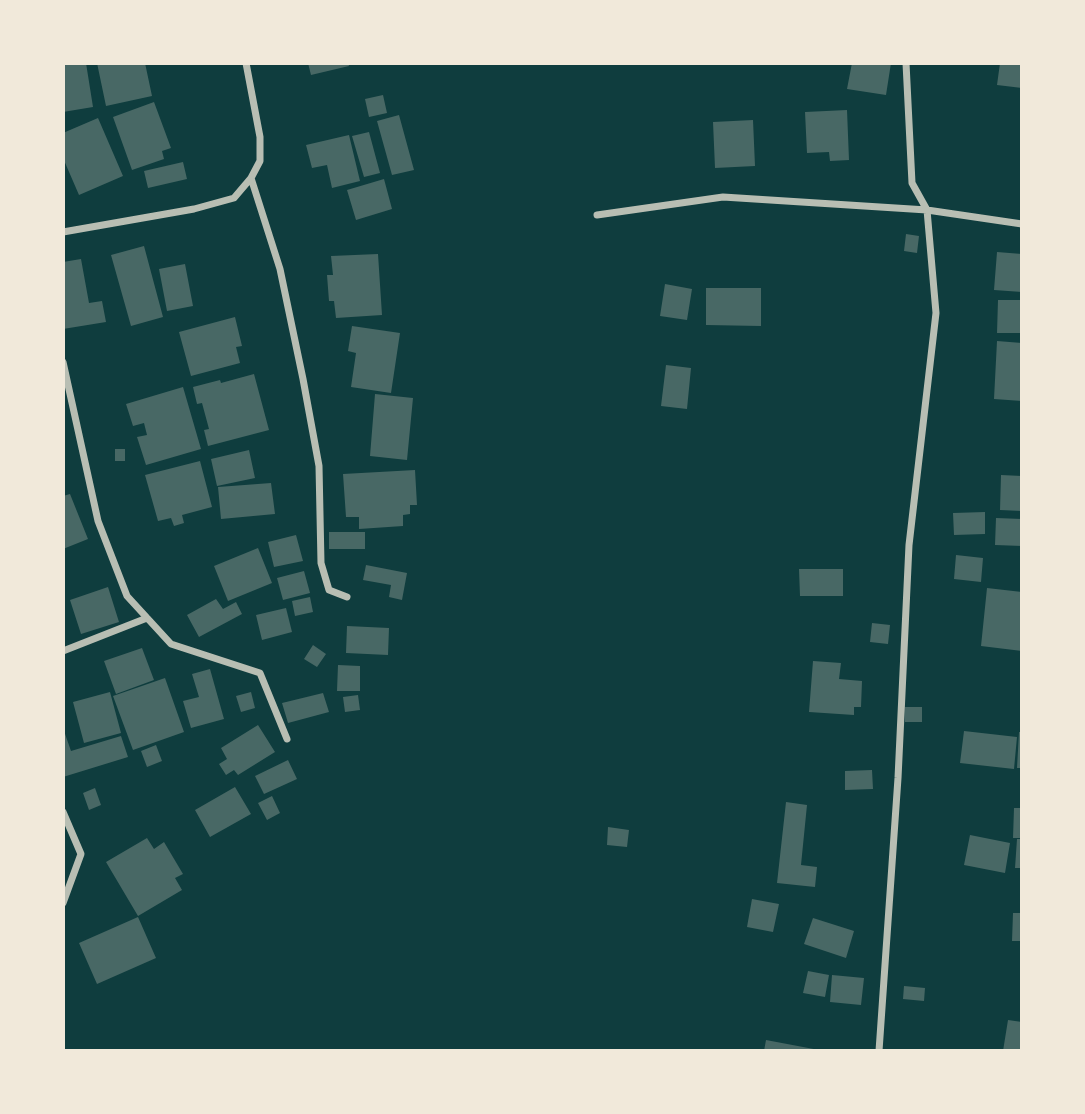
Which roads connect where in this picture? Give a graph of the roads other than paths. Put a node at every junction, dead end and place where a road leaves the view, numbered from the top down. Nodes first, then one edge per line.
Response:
1 (246, 63) edge
2 (906, 63) edge
3 (251, 178) junction
4 (927, 210) junction
5 (597, 215) dead end
6 (1022, 224) edge
7 (63, 232) edge
8 (63, 362) edge
9 (66, 390) edge
10 (347, 597) dead end
11 (147, 618) junction
12 (63, 652) edge
13 (287, 739) dead end
14 (63, 813) edge
15 (63, 903) edge
16 (879, 1051) edge

1 - 3 street
2 - 4 street
3 - 7 street
3 - 10 street
4 - 5 street
4 - 6 street
4 - 16 street
8 - 9 street
9 - 11 street
11 - 12 street
11 - 13 street
14 - 15 street

